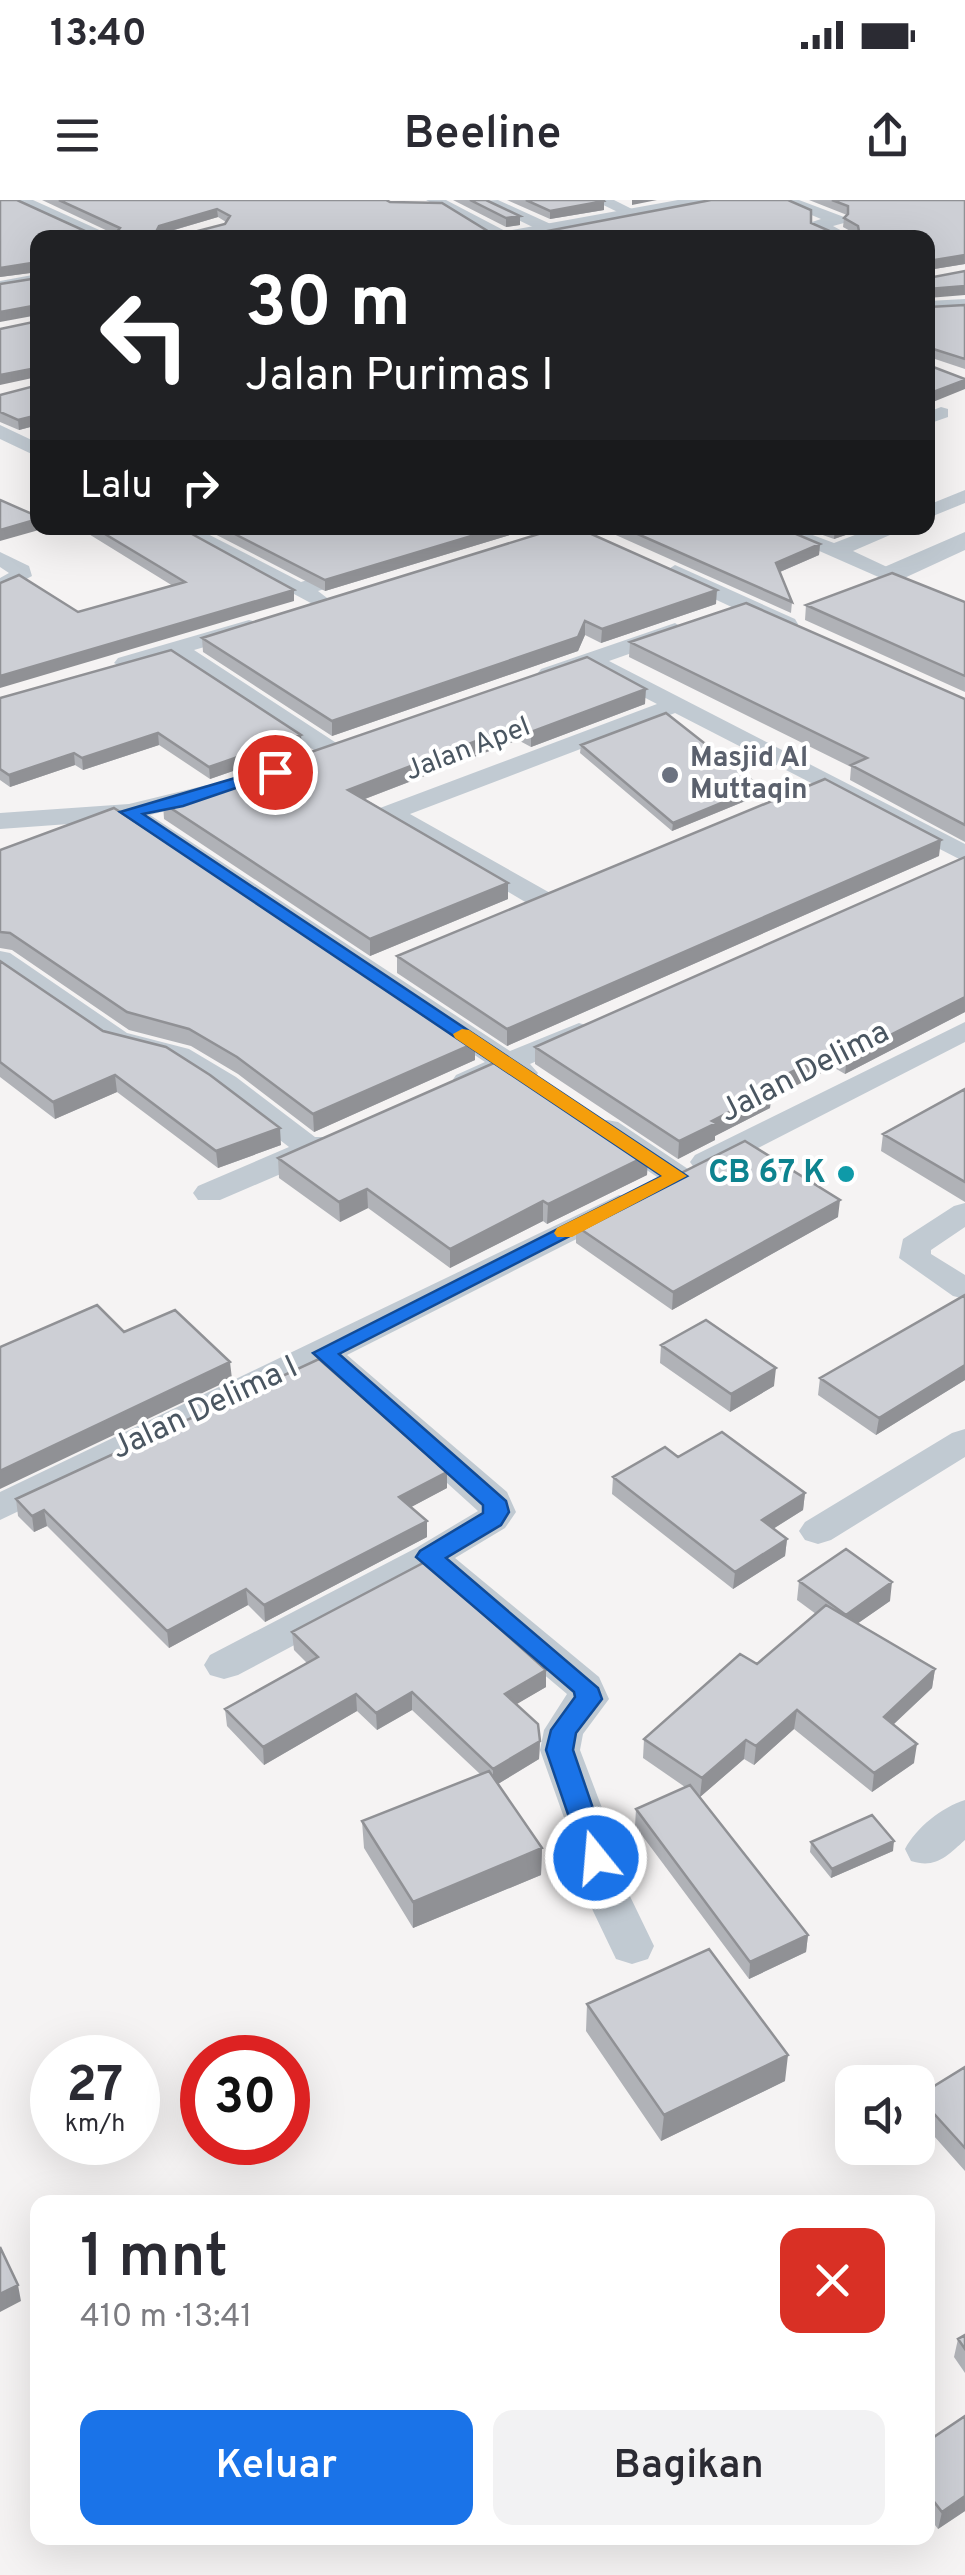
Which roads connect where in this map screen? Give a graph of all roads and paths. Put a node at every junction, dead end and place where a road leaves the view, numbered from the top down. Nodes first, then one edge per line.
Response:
1 (17, 200) edge
2 (601, 200) edge
3 (709, 200) edge
4 (784, 200) edge
5 (429, 202) edge
6 (487, 202) edge
7 (632, 213) junction
8 (549, 229) junction
9 (88, 230) edge
10 (489, 230) edge
11 (543, 230) edge
12 (829, 230) edge
13 (30, 280) edge
14 (0, 286) edge
15 (965, 306) edge
16 (935, 308) edge
17 (0, 430) edge
18 (30, 446) edge
19 (194, 535) edge
20 (794, 535) edge
21 (873, 535) edge
22 (965, 540) edge
23 (834, 551) junction
24 (0, 558) edge
25 (389, 562) edge
26 (662, 566) edge
27 (891, 574) junction
28 (0, 586) edge
29 (380, 586) edge
30 (920, 587) edge
31 (300, 590) junction
32 (325, 604) junction
33 (746, 605) junction
34 (814, 636) edge
35 (176, 649) junction
36 (590, 660) junction
37 (105, 670) edge
38 (517, 686) edge
39 (678, 704) junction
40 (298, 764) edge
41 (826, 781) junction
42 (229, 787) edge
43 (792, 795) edge
44 (129, 812) junction
45 (3, 817) edge
46 (965, 856) edge
47 (930, 874) edge
48 (574, 886) edge
49 (542, 900) junction
50 (506, 914) edge
51 (400, 958) edge
52 (0, 959) edge
53 (365, 972) junction
54 (596, 1024) edge
55 (965, 1032) edge
56 (509, 1063) junction
57 (539, 1084) edge
58 (437, 1094) edge
59 (585, 1115) edge
60 (347, 1134) edge
61 (311, 1149) junction
62 (677, 1176) junction
63 (209, 1193) dead end
64 (965, 1214) edge
65 (965, 1289) edge
66 (324, 1353) junction
67 (965, 1440) edge
68 (0, 1507) edge
69 (818, 1532) dead end
70 (428, 1557) junction
71 (224, 1666) dead end
72 (965, 1816) edge
73 (926, 1849) dead end
74 (632, 1946) dead end

1 - 9 street
2 - 7 street
3 - 7 street
4 - 12 street
5 - 10 street
6 - 8 street
7 - 8 street
8 - 11 street
13 - 14 street
15 - 16 street
17 - 18 street
19 - 31 street
20 - 23 street
21 - 23 street
22 - 27 street
23 - 27 street
24 - 28 street
25 - 31 street
26 - 33 street
27 - 30 street
29 - 32 street
31 - 32 street
32 - 35 street
33 - 34 street
33 - 36 street
35 - 37 street
35 - 40 street
36 - 38 street
36 - 39 street
39 - 41 street
39 - 49 street, Jalan Apel
41 - 43 street
41 - 46 street
42 - 44 street
44 - 45 street
44 - 53 street
46 - 47 street
48 - 49 street
49 - 50 street
51 - 53 street
52 - 61 street
53 - 56 street
54 - 56 street
55 - 62 street, Jalan Delima
56 - 57 street
56 - 58 street
59 - 62 street
60 - 61 street
61 - 63 street
62 - 66 street, Jalan Delima I
64 - 65 street
66 - 68 street, Jalan Delima I
66 - 70 street
67 - 69 street
70 - 71 street
70 - 74 street
72 - 73 street

